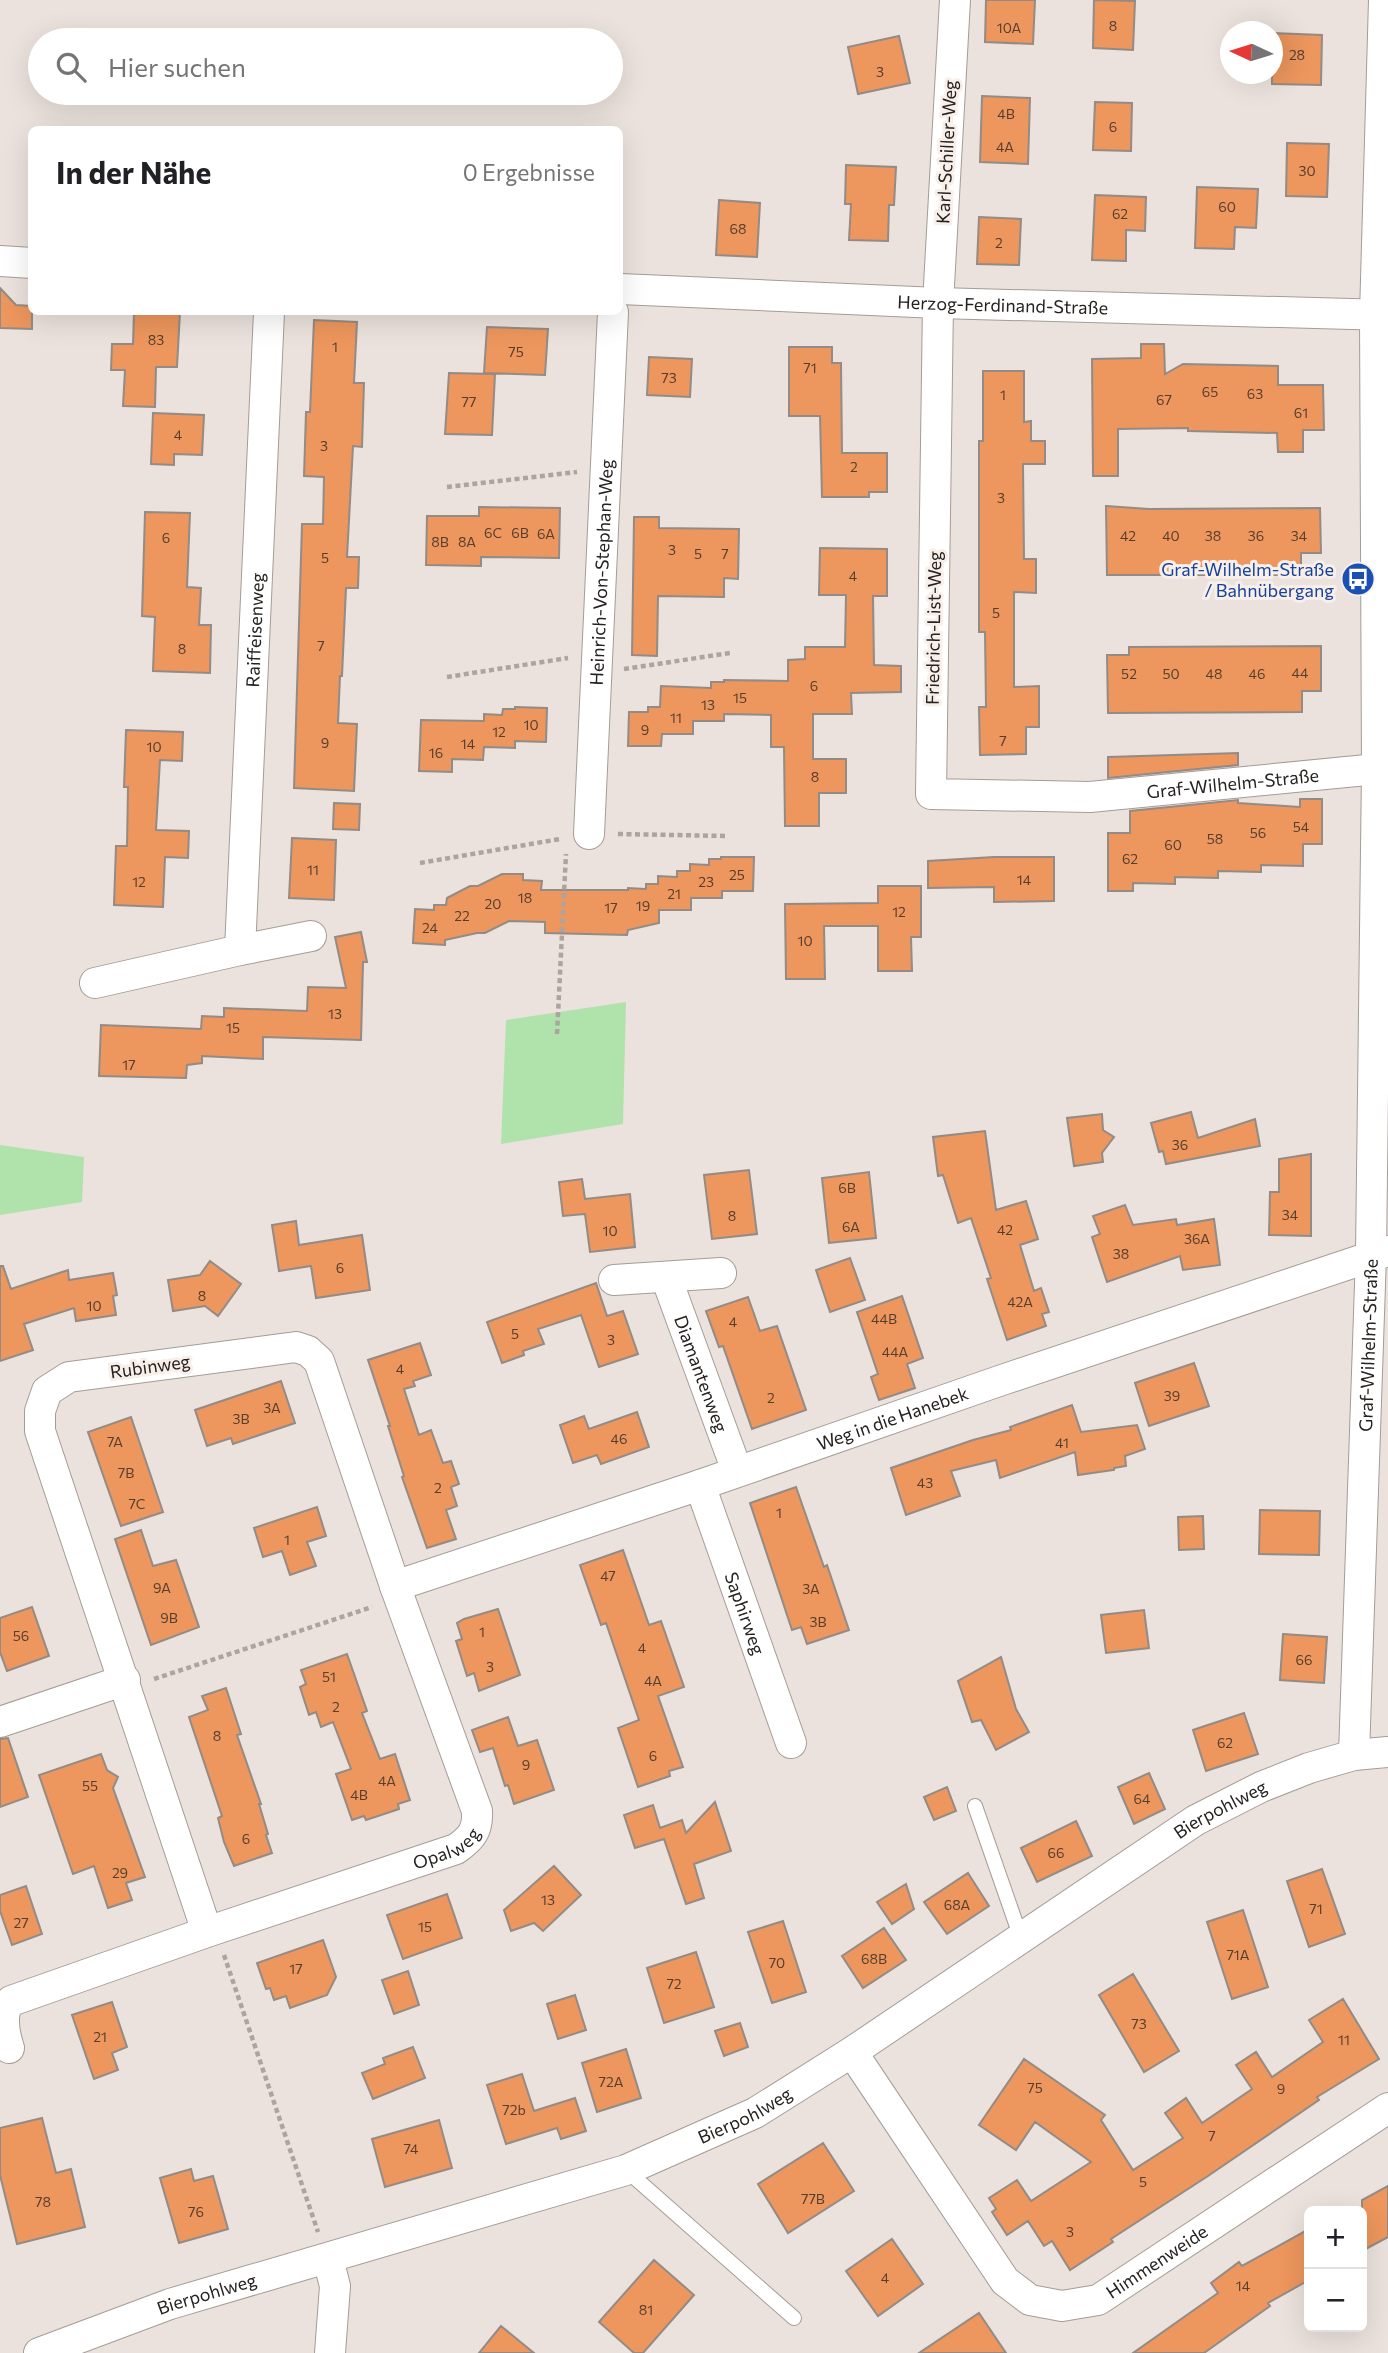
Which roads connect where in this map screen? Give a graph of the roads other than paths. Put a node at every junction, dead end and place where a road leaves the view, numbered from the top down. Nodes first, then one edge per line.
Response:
1 (955, 0) edge
2 (1384, 0) edge
3 (0, 261) edge
4 (28, 263) edge
5 (623, 289) edge
6 (938, 303) junction
7 (269, 315) edge
8 (613, 315) edge
9 (1381, 315) edge
10 (1382, 673) edge
11 (1377, 769) junction
12 (1090, 797) joint
13 (578, 842) road end
14 (311, 936) dead end
15 (240, 950) junction
16 (95, 983) dead end
17 (1380, 1253) edge
18 (721, 1273) dead end
19 (666, 1277) junction
20 (614, 1280) dead end
21 (737, 1471) junction
22 (700, 1485) junction
23 (395, 1586) junction
24 (125, 1680) junction
25 (0, 1722) edge
26 (791, 1743) dead end
27 (1388, 1752) edge
28 (1353, 1755) junction
29 (975, 1806) dead end
30 (207, 1932) junction
31 (1021, 1938) junction
32 (9, 2048) dead end
33 (852, 2052) junction
34 (1388, 2108) edge
35 (626, 2169) junction
36 (328, 2259) junction
37 (794, 2318) dead end
38 (39, 2353) edge
39 (330, 2353) edge

1 - 6 street, Karl-Schiller-Weg
2 - 9 street, Graf-Wilhelm-Straße
3 - 4 street
5 - 6 street, Herzog-Ferdinand-Straße
6 - 9 street, Herzog-Ferdinand-Straße
6 - 12 street, Friedrich-List-Weg
7 - 15 street, Raiffeisenweg
8 - 13 street, Heinrich-Von-Stephan-Weg
9 - 10 street, Graf-Wilhelm-Straße
10 - 11 street, Graf-Wilhelm-Straße
11 - 12 street, Graf-Wilhelm-Straße
11 - 17 street, Graf-Wilhelm-Straße
14 - 15 street
15 - 16 street
17 - 21 street, Weg in die Hanebek
17 - 28 street, Graf-Wilhelm-Straße
18 - 19 street
19 - 20 street
19 - 21 street, Diamantenweg
21 - 22 street, Weg in die Hanebek
22 - 23 street, Weg in die Hanebek
22 - 26 street, Saphirweg
23 - 24 street, Rubinweg
23 - 30 street, Opalweg
24 - 25 street
24 - 30 street
27 - 28 street, Bierpohlweg
28 - 31 street, Bierpohlweg
29 - 31 lane
30 - 32 street, Opalweg
31 - 33 street, Bierpohlweg
33 - 34 street, Himmenweide
33 - 35 street, Bierpohlweg
35 - 36 street, Bierpohlweg
35 - 37 lane
36 - 38 street, Bierpohlweg
36 - 39 street

